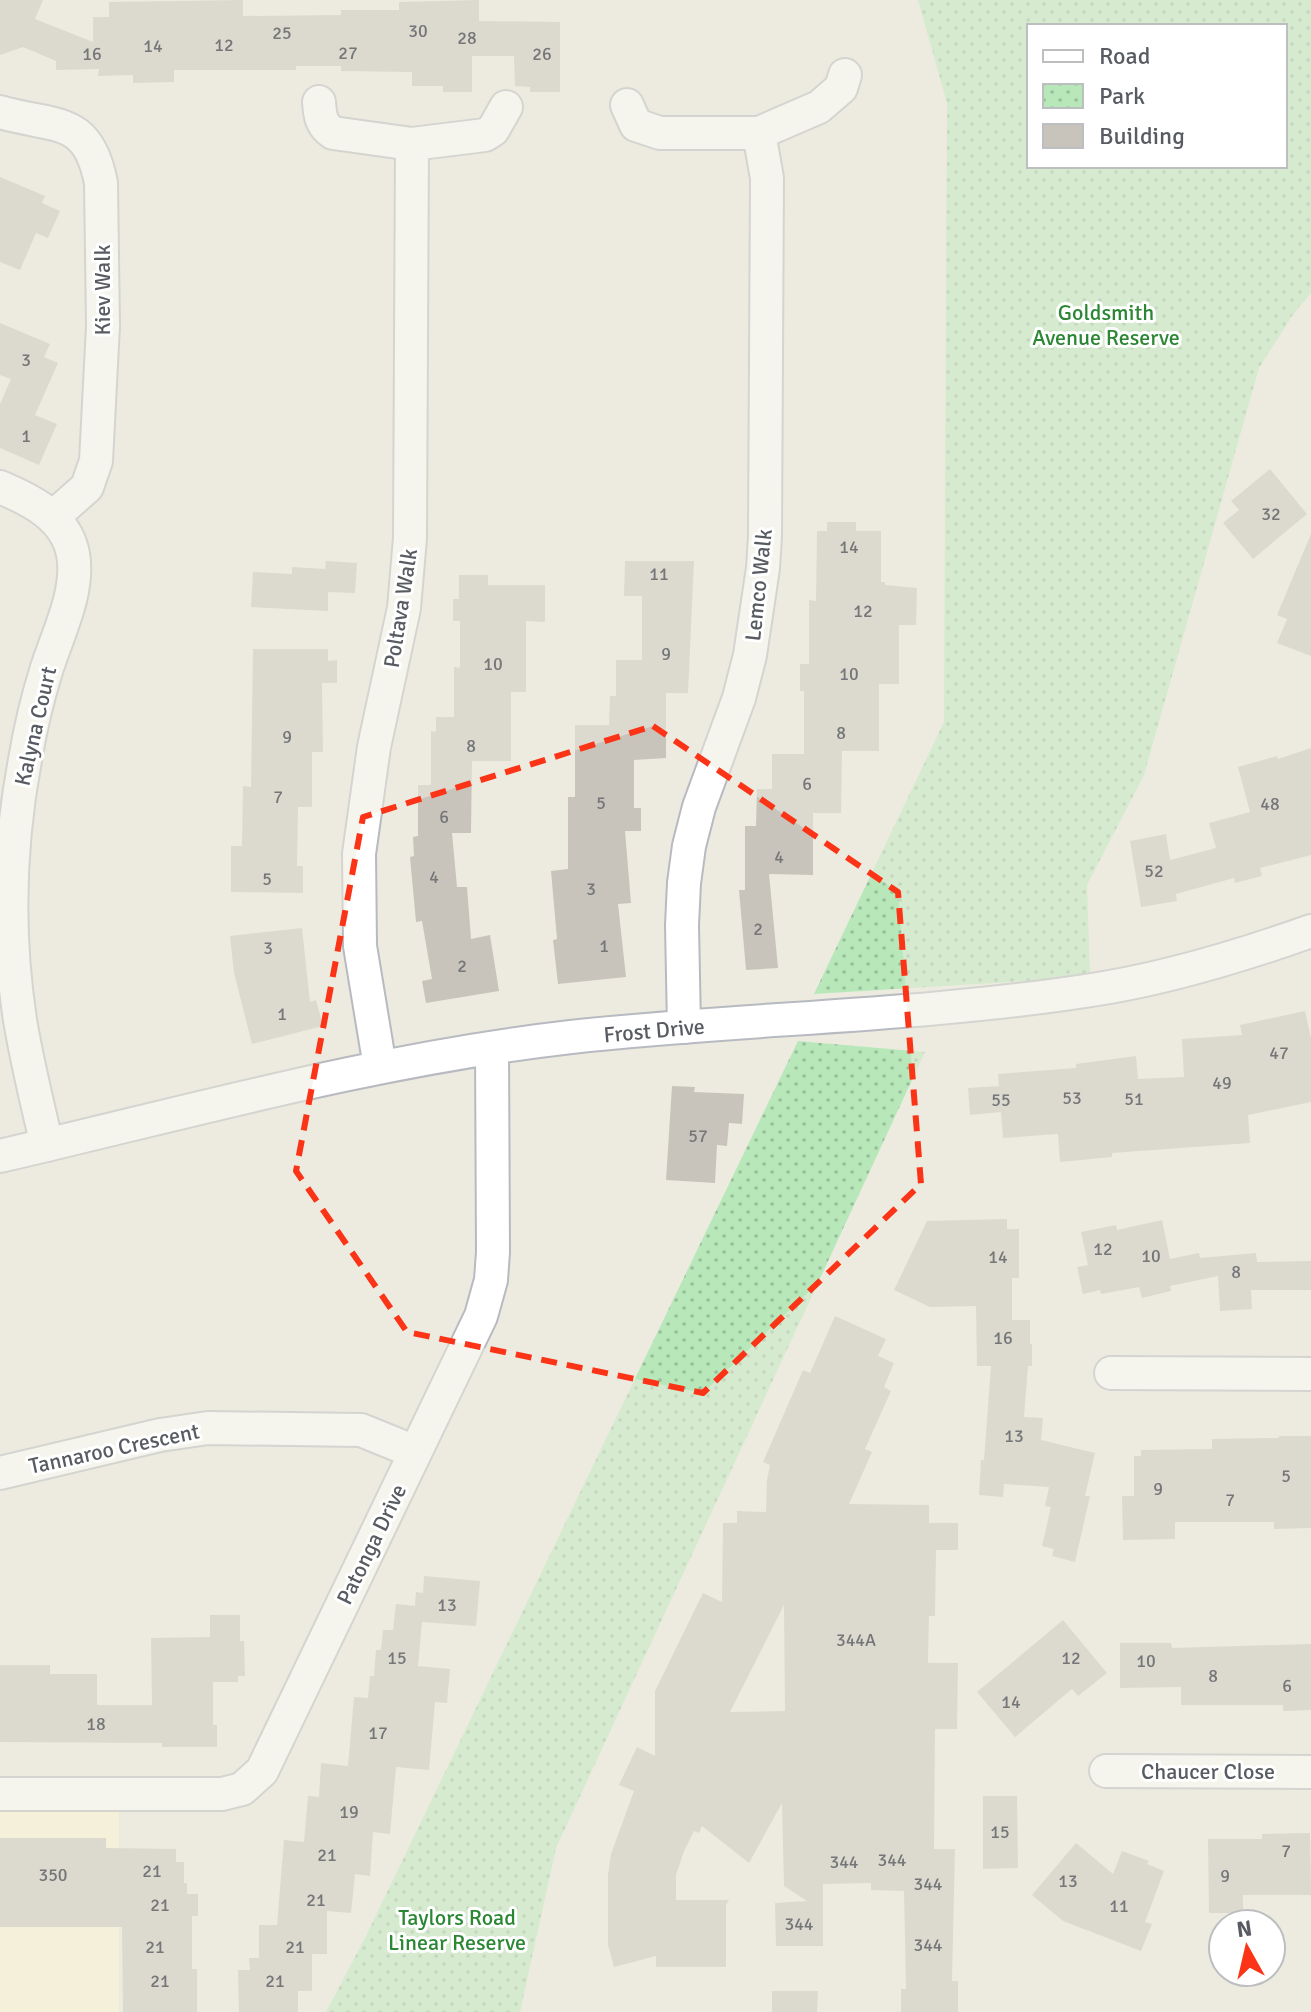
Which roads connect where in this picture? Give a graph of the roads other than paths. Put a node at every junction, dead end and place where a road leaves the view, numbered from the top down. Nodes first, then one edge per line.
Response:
1 (845, 75) dead end
2 (319, 102) dead end
3 (627, 105) dead end
4 (506, 107) dead end
5 (0, 112) edge
6 (759, 133) junction
7 (412, 144) junction
8 (0, 487) edge
9 (53, 517) junction
10 (1311, 931) edge
11 (684, 1027) junction
12 (492, 1048) junction
13 (380, 1067) junction
14 (47, 1145) junction
15 (0, 1156) edge
16 (1111, 1373) dead end
17 (1311, 1374) edge
18 (415, 1452) junction
19 (0, 1473) edge
20 (1106, 1771) dead end
21 (1311, 1772) edge
22 (0, 1794) edge

1 - 6 street
2 - 7 street
3 - 6 street
4 - 7 street
5 - 9 street, Kiev Walk
6 - 11 street, Lemco Walk
7 - 13 street, Poltava Walk
8 - 9 street, Kalyna Court
9 - 14 street, Kalyna Court
10 - 11 street, Frost Drive
11 - 12 street, Frost Drive
12 - 13 street, Frost Drive
12 - 18 street, Patonga Drive
13 - 14 street, Frost Drive
14 - 15 street, Frost Drive
16 - 17 street
18 - 19 street, Tannaroo Crescent
18 - 22 street, Patonga Drive
20 - 21 street, Chaucer Close

